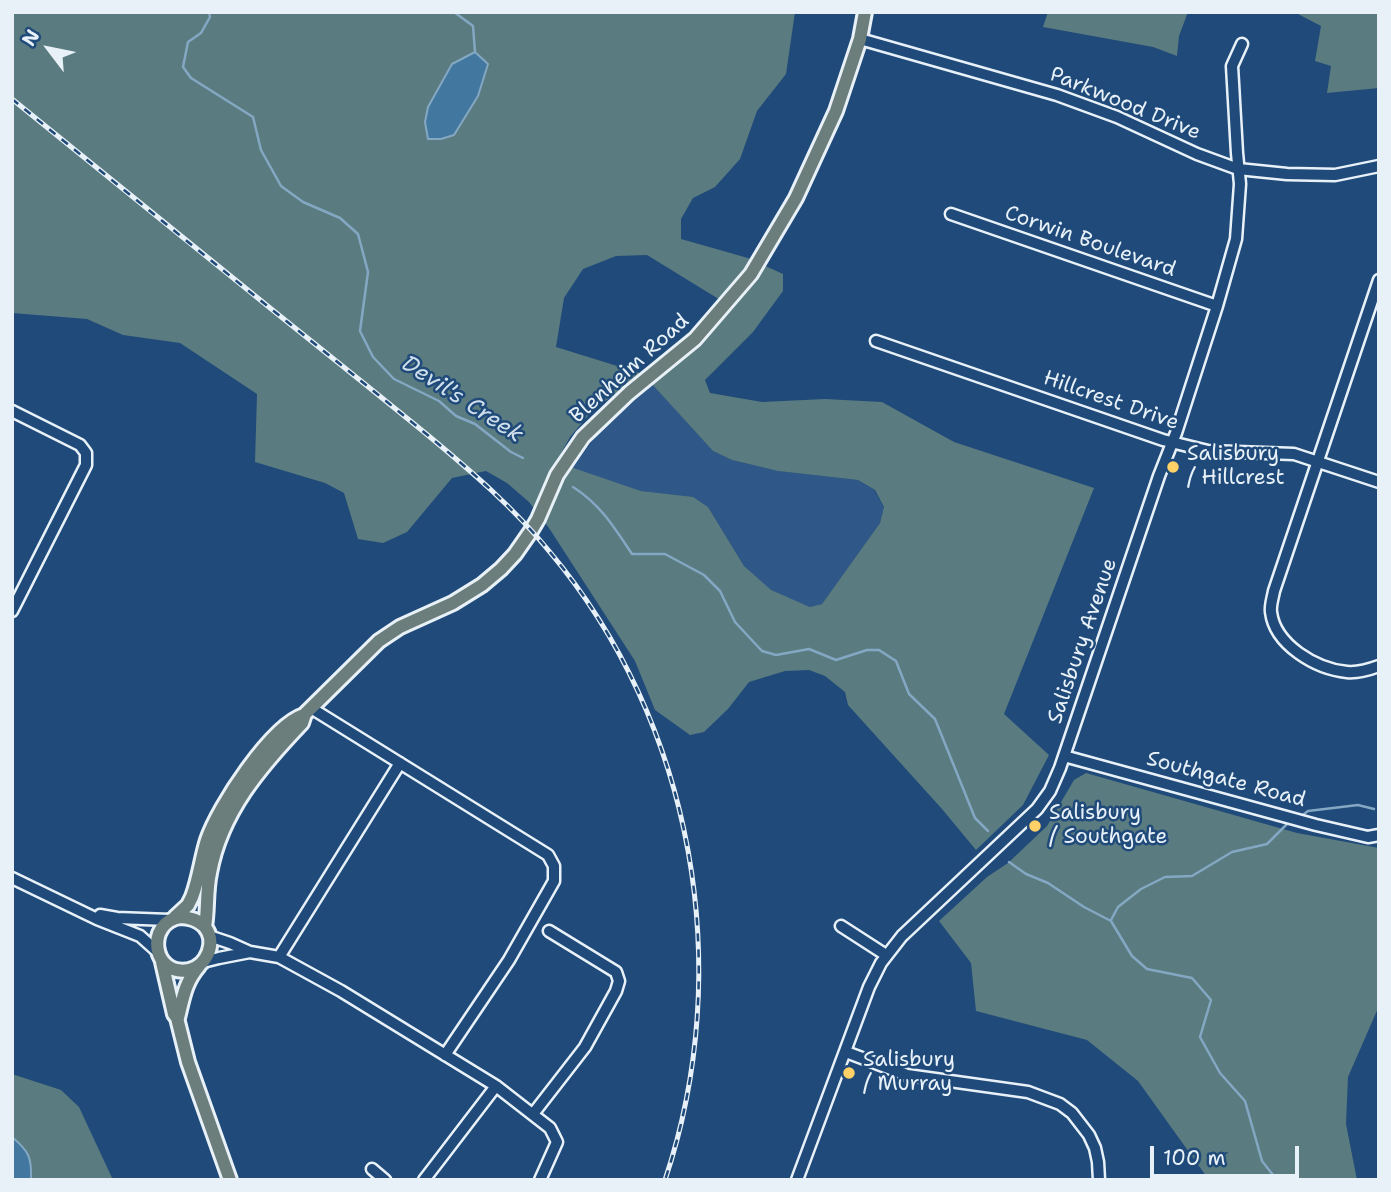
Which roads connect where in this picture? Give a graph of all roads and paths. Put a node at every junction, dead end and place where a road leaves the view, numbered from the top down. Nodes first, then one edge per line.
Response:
1 (865, 12) edge
2 (860, 39) junction
3 (1242, 44) dead end
4 (1379, 166) edge
5 (1238, 169) junction
6 (951, 214) dead end
7 (1379, 280) edge
8 (1217, 306) junction
9 (876, 341) dead end
10 (12, 411) edge
11 (1172, 443) junction
12 (1317, 461) junction
13 (1379, 482) edge
14 (12, 611) edge
15 (1379, 666) edge
16 (308, 711) junction
17 (1064, 756) junction
18 (400, 763) junction
19 (1379, 835) edge
20 (12, 878) edge
21 (93, 916) junction
22 (172, 918) junction
23 (842, 926) dead end
24 (549, 931) dead end
25 (207, 932) junction
26 (250, 952) junction
27 (886, 955) junction
28 (160, 957) junction
29 (279, 957) junction
30 (201, 964) junction
31 (177, 1018) junction
32 (846, 1052) junction
33 (444, 1055) junction
34 (496, 1086) junction
35 (533, 1114) junction
36 (372, 1169) dead end
37 (230, 1180) edge
38 (385, 1180) edge
39 (424, 1180) edge
40 (540, 1180) edge
41 (797, 1180) edge
42 (1099, 1180) edge

1 - 2 main road, Blenheim Road
2 - 5 street, Parkwood Drive
2 - 16 main road, Blenheim Road
3 - 5 street, Salisbury Avenue
4 - 5 street, Parkwood Drive
5 - 8 street, Salisbury Avenue
6 - 8 street, Corwin Boulevard
7 - 12 street
8 - 11 street, Salisbury Avenue
9 - 11 street, Hillcrest Drive
10 - 14 street
11 - 12 street, Hillcrest Drive
11 - 17 street, Salisbury Avenue
12 - 13 street, Hillcrest Drive
12 - 15 street
16 - 18 street
16 - 22 main road, Blenheim Road
16 - 25 main road, Blenheim Road
17 - 19 street, Southgate Road
17 - 27 street, Salisbury Avenue
18 - 29 street
18 - 33 street
20 - 21 street
21 - 22 street
21 - 28 street
22 - 25 main road
22 - 28 main road
23 - 27 street
24 - 35 street
25 - 26 street
25 - 30 main road
26 - 29 street
26 - 30 street
27 - 32 street, Salisbury Avenue
28 - 30 main road
28 - 31 main road
29 - 33 street
30 - 31 main road
31 - 37 main road
32 - 41 street, Salisbury Avenue
32 - 42 street
33 - 34 street
34 - 35 street
34 - 39 street
35 - 40 street
36 - 38 street

